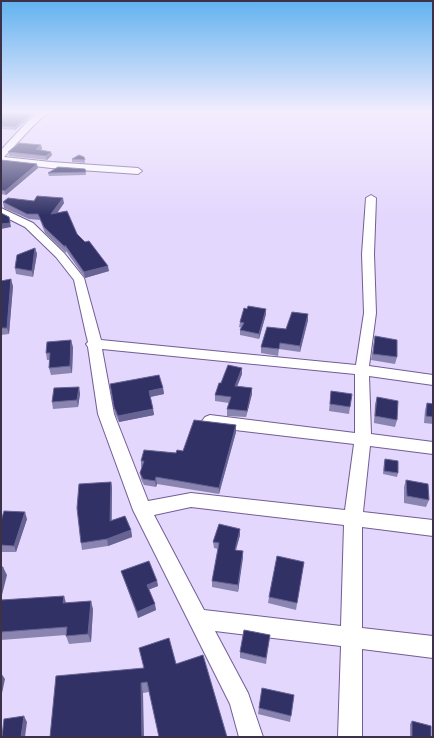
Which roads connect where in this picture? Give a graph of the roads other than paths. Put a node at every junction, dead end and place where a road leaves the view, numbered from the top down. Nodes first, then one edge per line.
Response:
1 (9, 145) edge
2 (1, 154) edge
3 (1, 159) edge
4 (138, 171) dead end
5 (371, 198) dead end
6 (1, 211) edge
7 (93, 344) junction
8 (362, 370) junction
9 (433, 380) edge
10 (210, 421) edge
11 (363, 440) junction
12 (433, 448) edge
13 (142, 510) junction
14 (353, 518) junction
15 (433, 528) edge
16 (198, 619) junction
17 (351, 636) junction
18 (433, 647) edge
19 (251, 737) edge
20 (350, 737) edge

1 - 2 street
3 - 4 street
5 - 8 street
6 - 7 street
7 - 8 street
7 - 13 street
8 - 9 street
8 - 11 street
10 - 11 street
11 - 12 street
11 - 14 street
13 - 14 street
13 - 16 street
14 - 15 street
14 - 17 street
16 - 17 street
16 - 19 street
17 - 18 street
17 - 20 street

